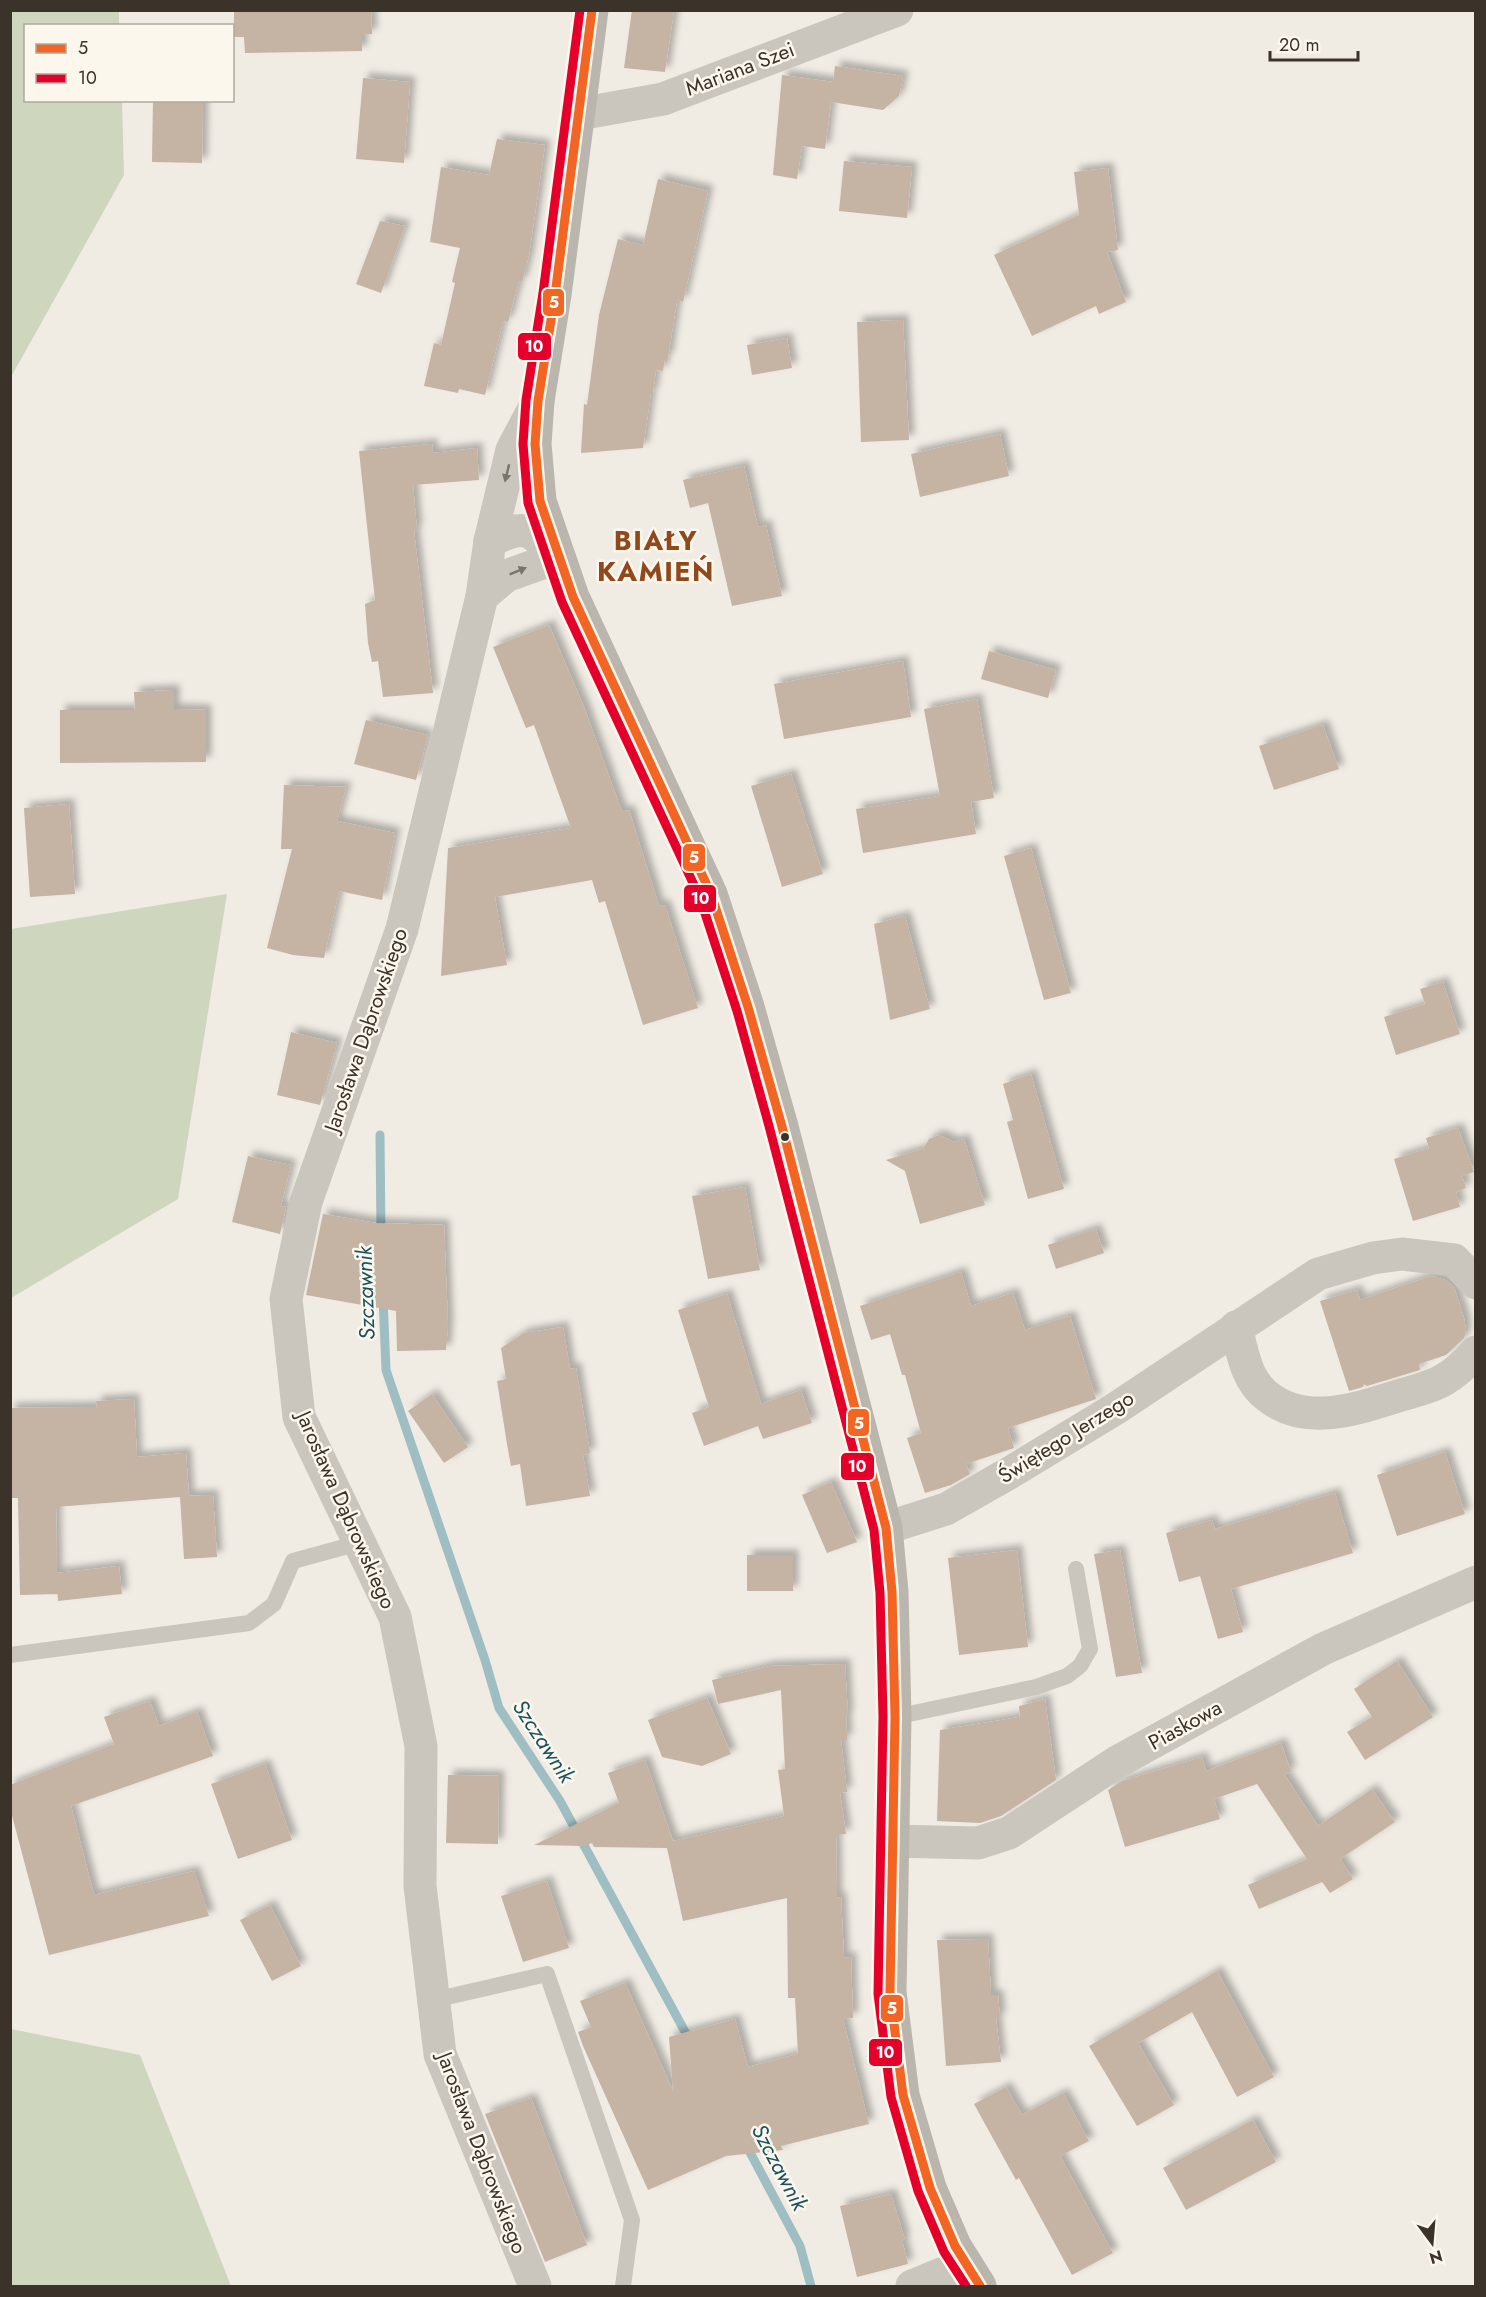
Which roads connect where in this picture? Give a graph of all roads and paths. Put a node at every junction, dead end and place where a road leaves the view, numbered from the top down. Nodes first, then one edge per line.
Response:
1 (592, 10) edge
2 (897, 10) edge
3 (579, 114) junction
4 (538, 401) junction
5 (490, 541) junction
6 (559, 557) junction
7 (482, 596) junction
8 (1476, 1284) edge
9 (1236, 1327) junction
10 (1476, 1352) edge
11 (886, 1528) junction
12 (360, 1543) junction
13 (1076, 1569) dead end
14 (1476, 1582) edge
15 (10, 1655) edge
16 (895, 1717) junction
17 (893, 1841) junction
18 (434, 2000) junction
19 (973, 2275) edge
20 (535, 2286) edge
21 (623, 2286) edge
22 (912, 2286) edge

1 - 3 street
2 - 3 street, Mariana Szei
3 - 4 street
4 -> 5 street, Jarosława Dąbrowskiego
4 - 6 street
5 - 6 street
5 - 7 street, Jarosława Dąbrowskiego
7 -> 6 street
6 - 11 street
7 - 12 street, Jarosława Dąbrowskiego
8 - 9 street, Świętego Jerzego
9 - 10 street
9 - 11 street, Świętego Jerzego
11 - 16 street
12 - 15 lane
12 - 18 street, Jarosława Dąbrowskiego
13 - 16 lane
14 - 17 street, Piaskowa
16 - 17 street
17 - 19 street
18 - 20 street, Jarosława Dąbrowskiego
18 - 21 lane
19 - 22 street

